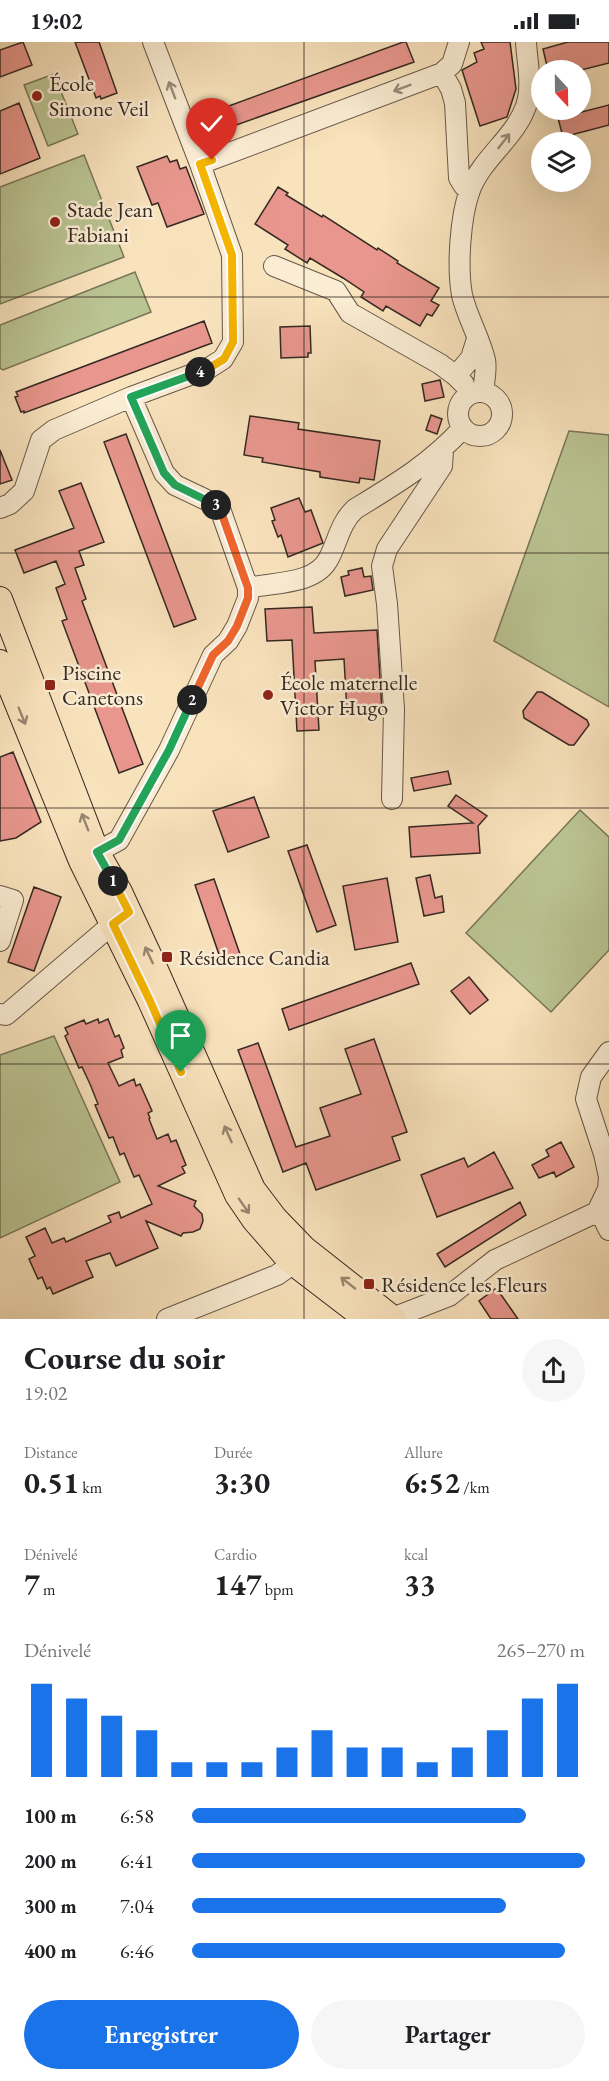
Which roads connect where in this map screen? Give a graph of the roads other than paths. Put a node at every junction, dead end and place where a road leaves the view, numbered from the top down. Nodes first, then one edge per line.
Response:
1 (153, 42) edge
2 (459, 42) edge
3 (526, 42) edge
4 (442, 73) junction
5 (200, 164) junction
6 (470, 189) junction
7 (274, 266) dead end
8 (477, 339) junction
9 (456, 376) junction
10 (475, 394) junction
11 (131, 397) junction
12 (463, 428) junction
13 (442, 451) junction
14 (0, 508) edge
15 (248, 588) junction
16 (0, 599) edge
17 (8, 665) edge
18 (392, 799) dead end
19 (97, 852) junction
20 (0, 896) edge
21 (121, 918) junction
22 (0, 941) edge
23 (0, 1014) edge
24 (609, 1052) edge
25 (603, 1219) edge
26 (299, 1256) junction
27 (167, 1319) edge
28 (366, 1319) edge
29 (395, 1319) edge

5 -> 1 street
2 - 4 street
6 -> 3 street
4 -> 5 street
4 - 6 street
5 - 11 street
6 - 8 street
7 - 9 street
8 - 9 street
8 - 10 street
9 - 10 street
10 - 12 street
10 - 12 street
11 - 14 street
11 - 15 street
12 - 13 street
13 - 15 street
13 - 18 street
15 - 19 street
16 - 17 main road
19 -> 17 main road
17 -> 21 main road
19 - 21 main road
20 - 22 street
21 - 23 street
21 - 26 main road
24 - 25 street
25 - 29 street
26 - 27 street
26 - 28 main road
29 -> 26 main road

